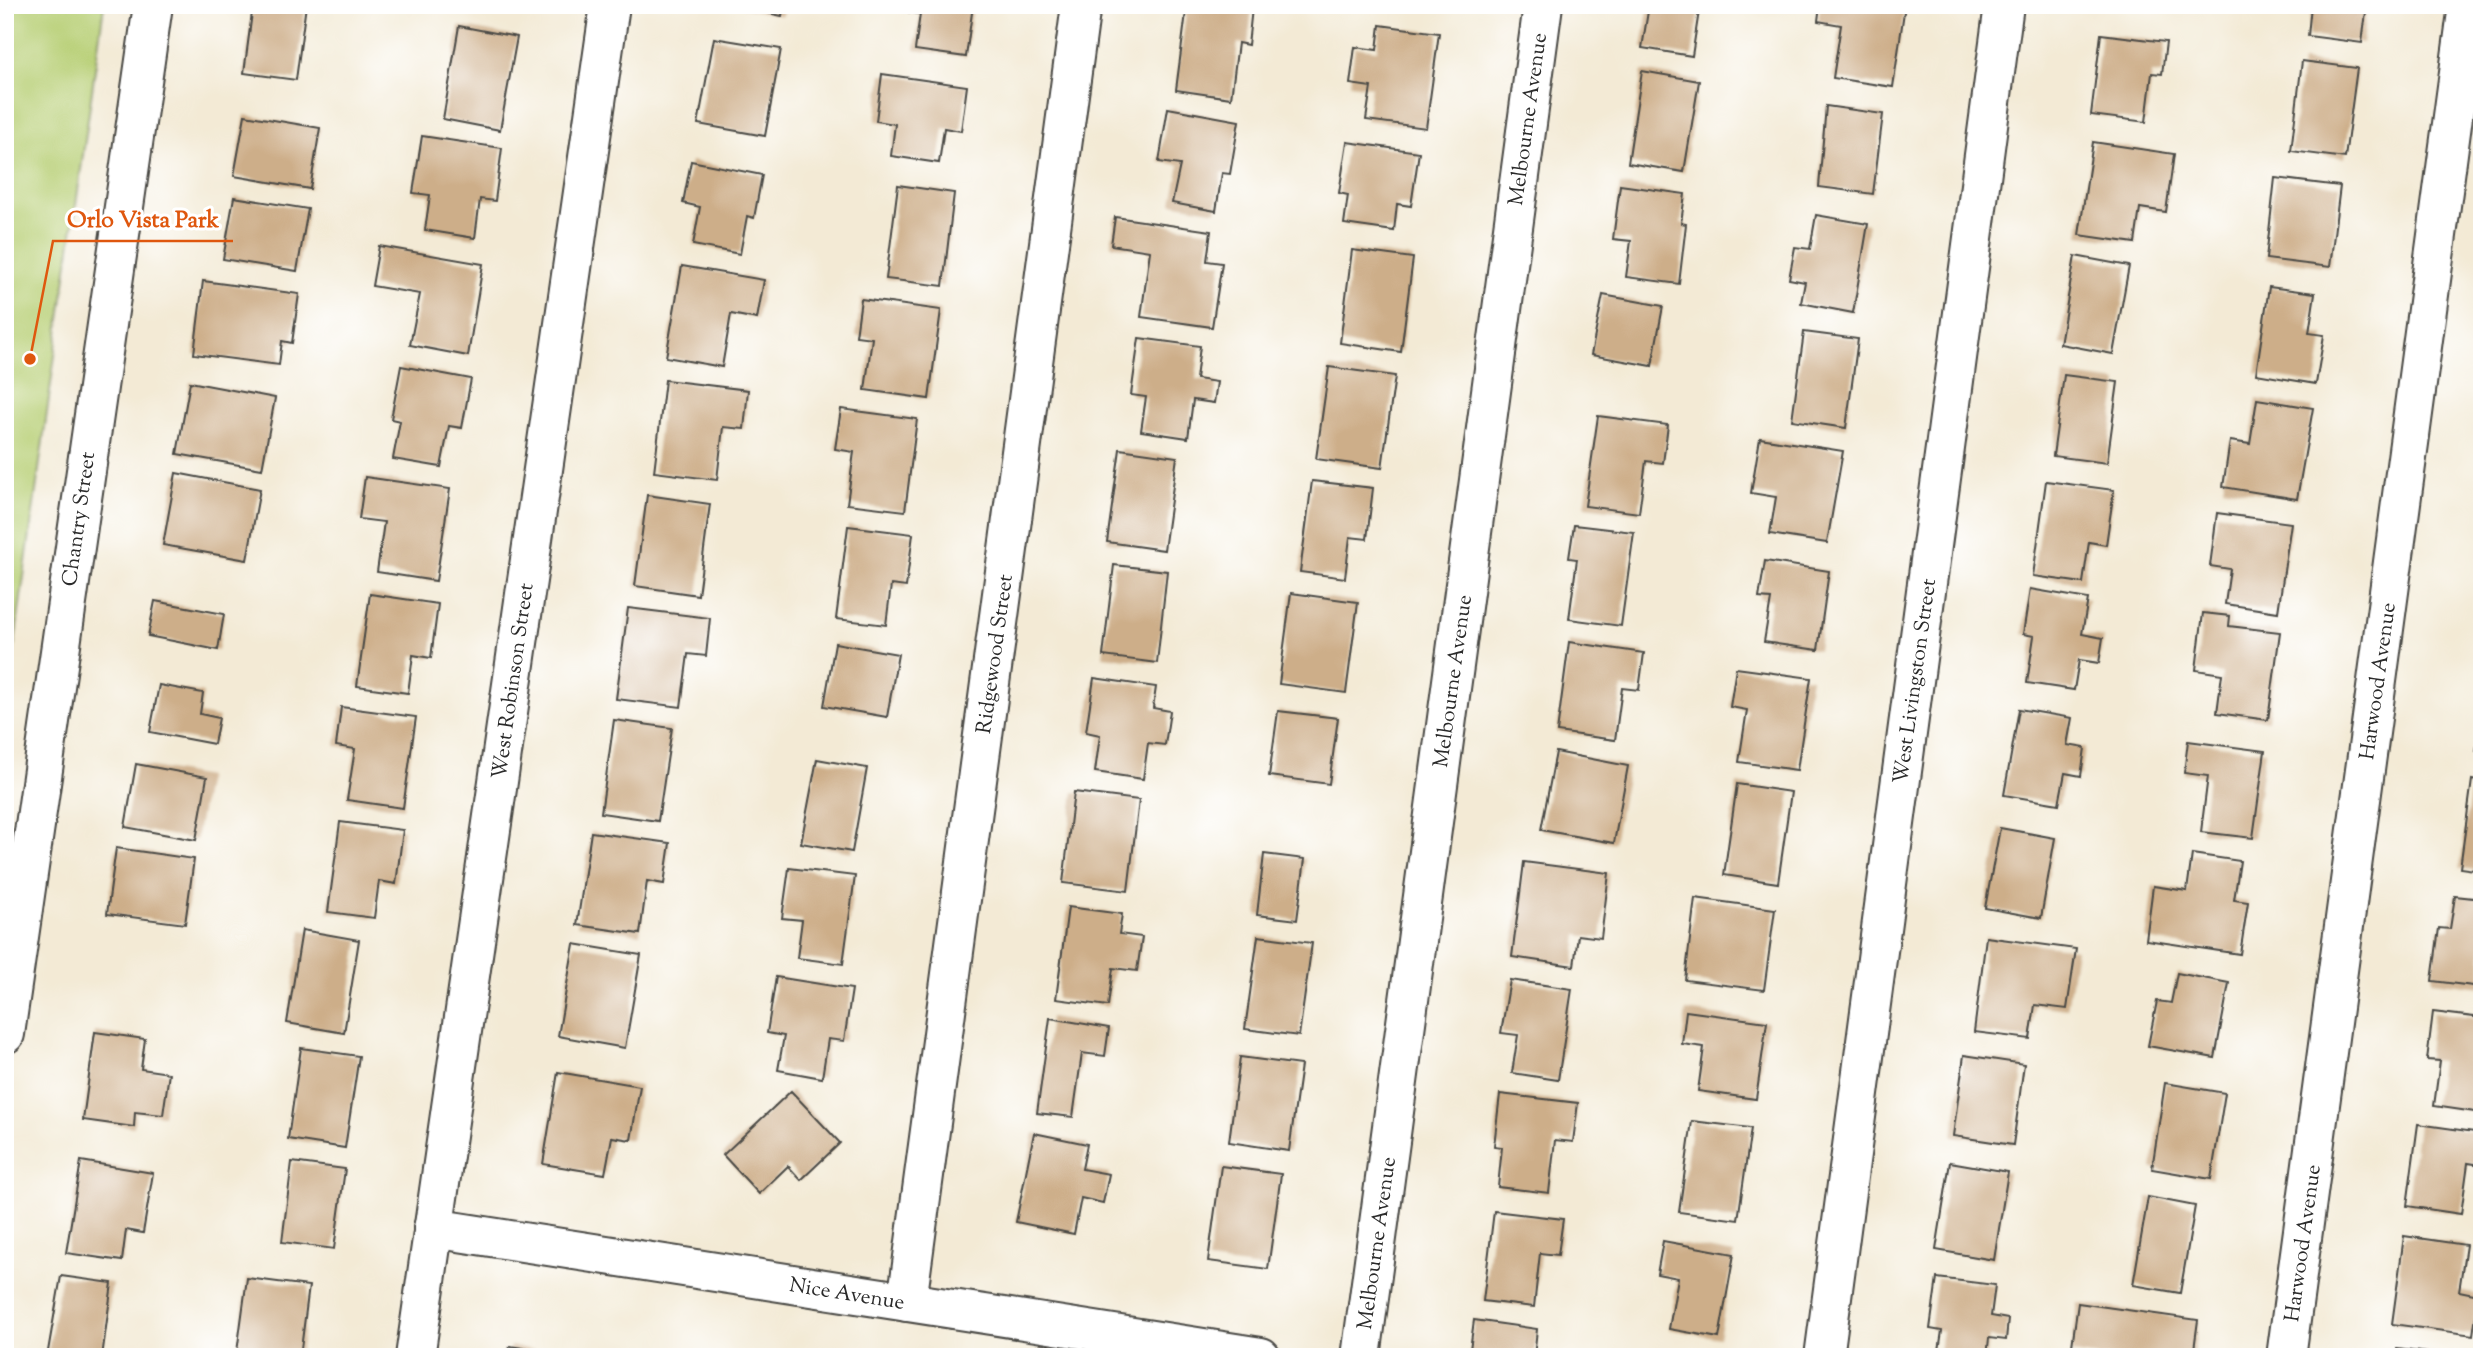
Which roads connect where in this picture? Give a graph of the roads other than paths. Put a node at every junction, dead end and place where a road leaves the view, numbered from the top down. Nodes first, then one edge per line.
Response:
1 (153, 5) edge
2 (610, 5) edge
3 (1080, 5) edge
4 (1543, 5) edge
5 (2004, 5) edge
6 (2468, 5) edge
7 (5, 1034) edge
8 (433, 1227) junction
9 (907, 1302) junction
10 (415, 1357) edge
11 (1261, 1357) edge
12 (1361, 1357) edge
13 (1824, 1357) edge
14 (2286, 1357) edge

1 - 7 street, Chantry Street
2 - 8 street, West Robinson Street
3 - 9 street, Ridgewood Street
4 - 12 street, Melbourne Avenue
5 - 13 street, West Livingston Street
6 - 14 street, Harwood Avenue
8 - 9 street, Nice Avenue
8 - 10 street, West Robinson Street
9 - 11 street, Nice Avenue

